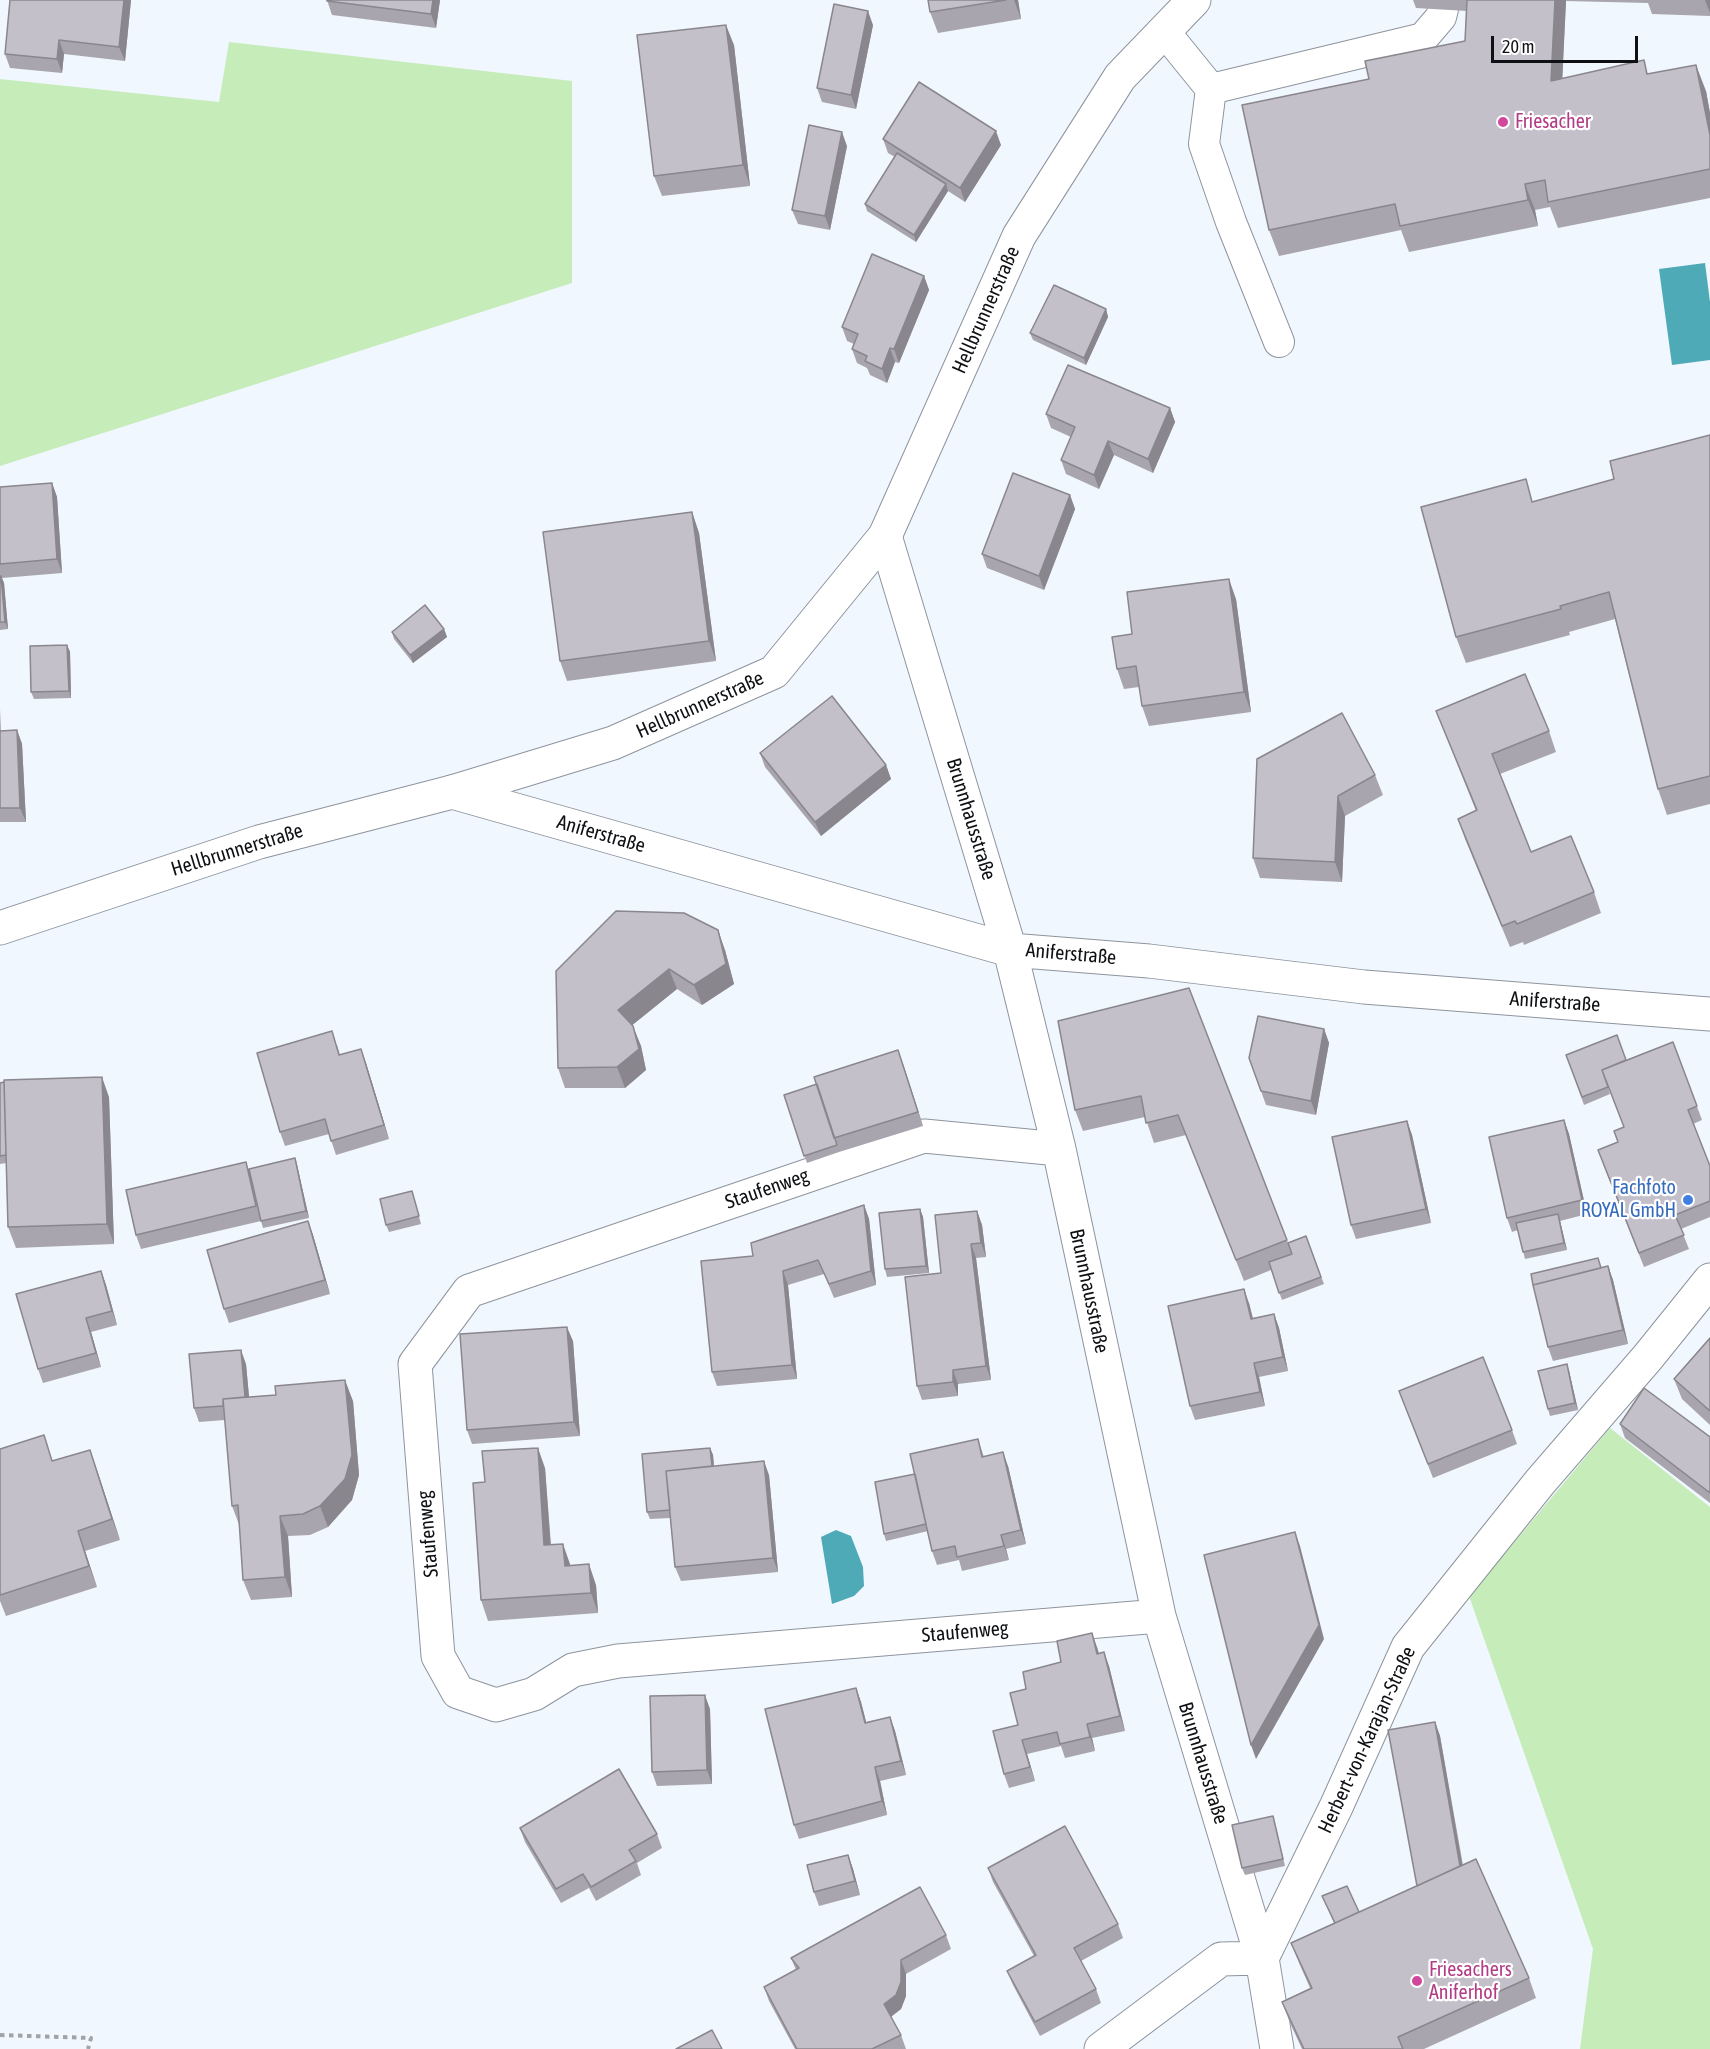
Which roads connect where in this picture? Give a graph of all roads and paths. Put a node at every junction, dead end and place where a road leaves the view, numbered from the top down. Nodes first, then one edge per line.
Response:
1 (1194, 0) edge
2 (1443, 9) dead end
3 (1164, 31) junction
4 (1211, 89) junction
5 (1279, 342) dead end
6 (885, 536) junction
7 (452, 792) junction
8 (0, 928) edge
9 (1010, 950) junction
10 (1710, 1014) edge
11 (1059, 1149) junction
12 (1710, 1280) edge
13 (1159, 1616) junction
14 (1262, 1958) junction
15 (0, 2035) edge
16 (88, 2049) edge
17 (1101, 2049) edge
18 (1277, 2049) edge

1 - 3 street, Hellbrunnerstraße
2 - 4 lane
3 - 4 lane
3 - 6 street, Hellbrunnerstraße
4 - 5 lane
6 - 7 street, Hellbrunnerstraße
6 - 9 street, Brunnhausstraße
7 - 8 street, Hellbrunnerstraße
7 - 9 street, Aniferstraße
9 - 10 street, Aniferstraße
9 - 11 street, Brunnhausstraße
11 - 13 street, Brunnhausstraße
11 - 13 street, Staufenweg
12 - 14 street, Herbert-von-Karajan-Straße
13 - 14 street, Brunnhausstraße
14 - 17 street
14 - 18 street, Brunnhausstraße
15 - 16 path

